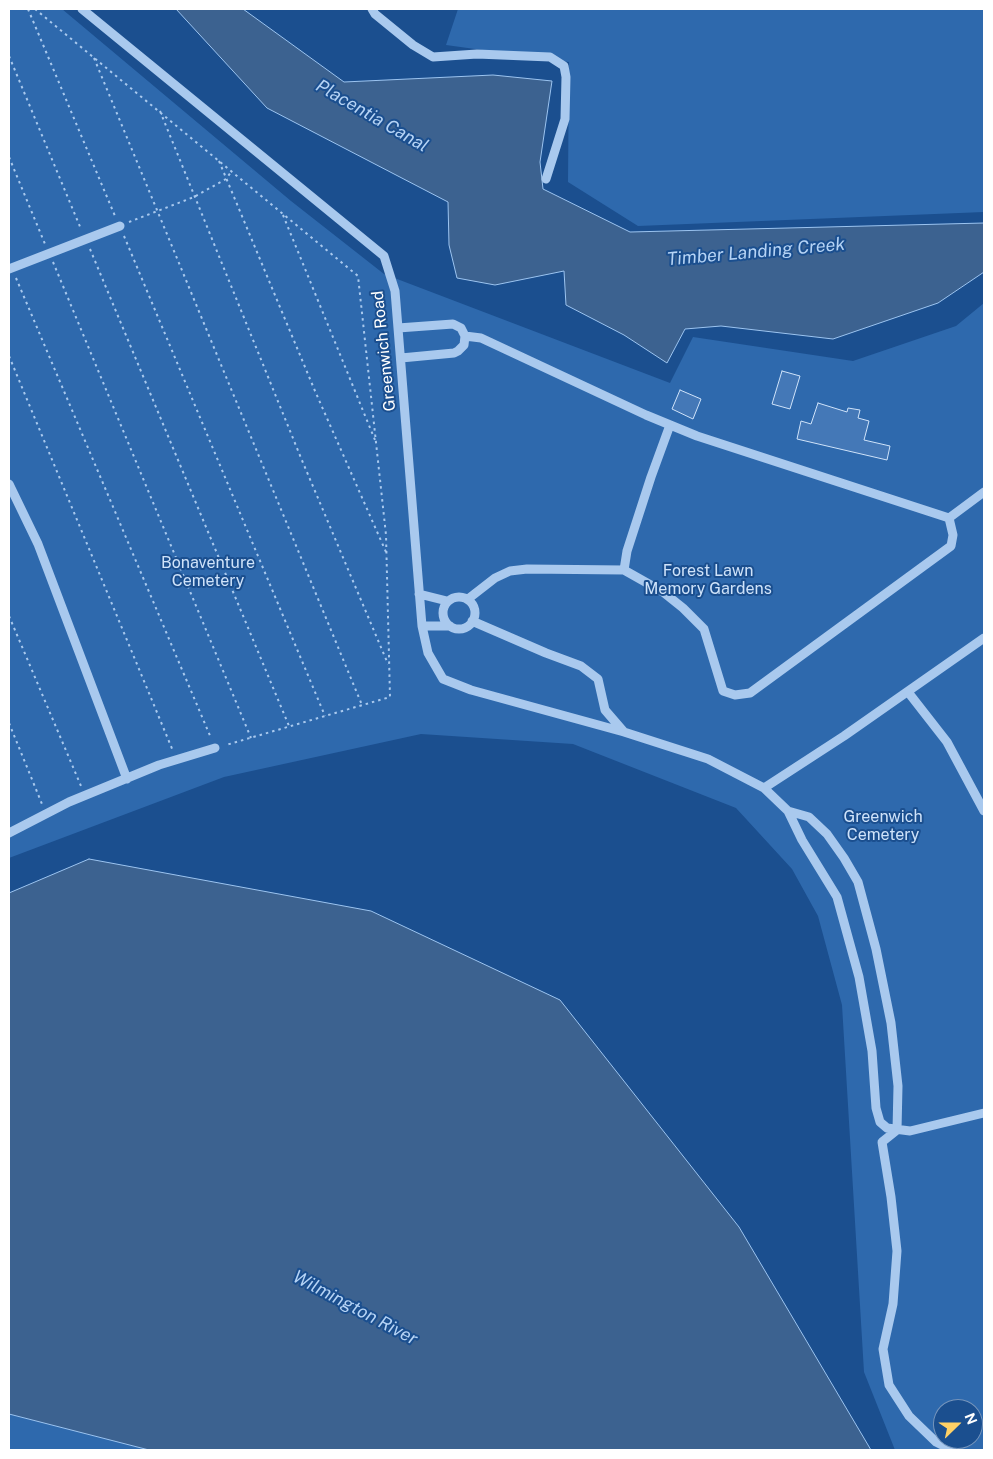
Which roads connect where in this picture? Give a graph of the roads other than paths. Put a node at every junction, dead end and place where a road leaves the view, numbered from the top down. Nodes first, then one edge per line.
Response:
1 (82, 9) edge
2 (372, 9) edge
3 (546, 179) dead end
4 (120, 226) road end
5 (10, 269) edge
6 (398, 328) junction
7 (465, 336) junction
8 (401, 358) junction
9 (670, 425) junction
10 (9, 484) edge
11 (984, 492) edge
12 (949, 518) junction
13 (624, 570) junction
14 (419, 594) junction
15 (468, 599) junction
16 (447, 601) junction
17 (472, 622) junction
18 (422, 626) junction
19 (450, 626) junction
20 (984, 638) edge
21 (908, 692) junction
22 (624, 732) junction
23 (215, 748) road end
24 (127, 778) junction
25 (764, 788) junction
26 (788, 811) junction
27 (984, 811) edge
28 (9, 833) edge
29 (984, 1113) edge
30 (896, 1130) junction
31 (952, 1450) edge

1 - 6 street, Greenwich Road
2 - 3 street
4 - 5 street
6 - 7 street
6 - 8 street, Greenwich Road
7 - 8 street
7 - 9 street
8 - 14 street, Greenwich Road
9 - 12 street
9 - 13 street
10 - 24 street
11 - 12 street
12 - 13 street
13 - 15 street
14 - 16 street
14 - 18 street, Greenwich Road
15 - 16 street
15 - 17 street
16 - 19 street
17 - 19 street
17 - 22 street
18 - 19 street
18 - 22 street, Greenwich Road
20 - 21 street
21 - 25 street
21 - 27 street
22 - 25 street, Greenwich Road
23 - 24 street
24 - 28 street
25 - 26 street, Greenwich Road
26 - 30 street
26 - 30 street
29 - 30 street
30 - 31 street

